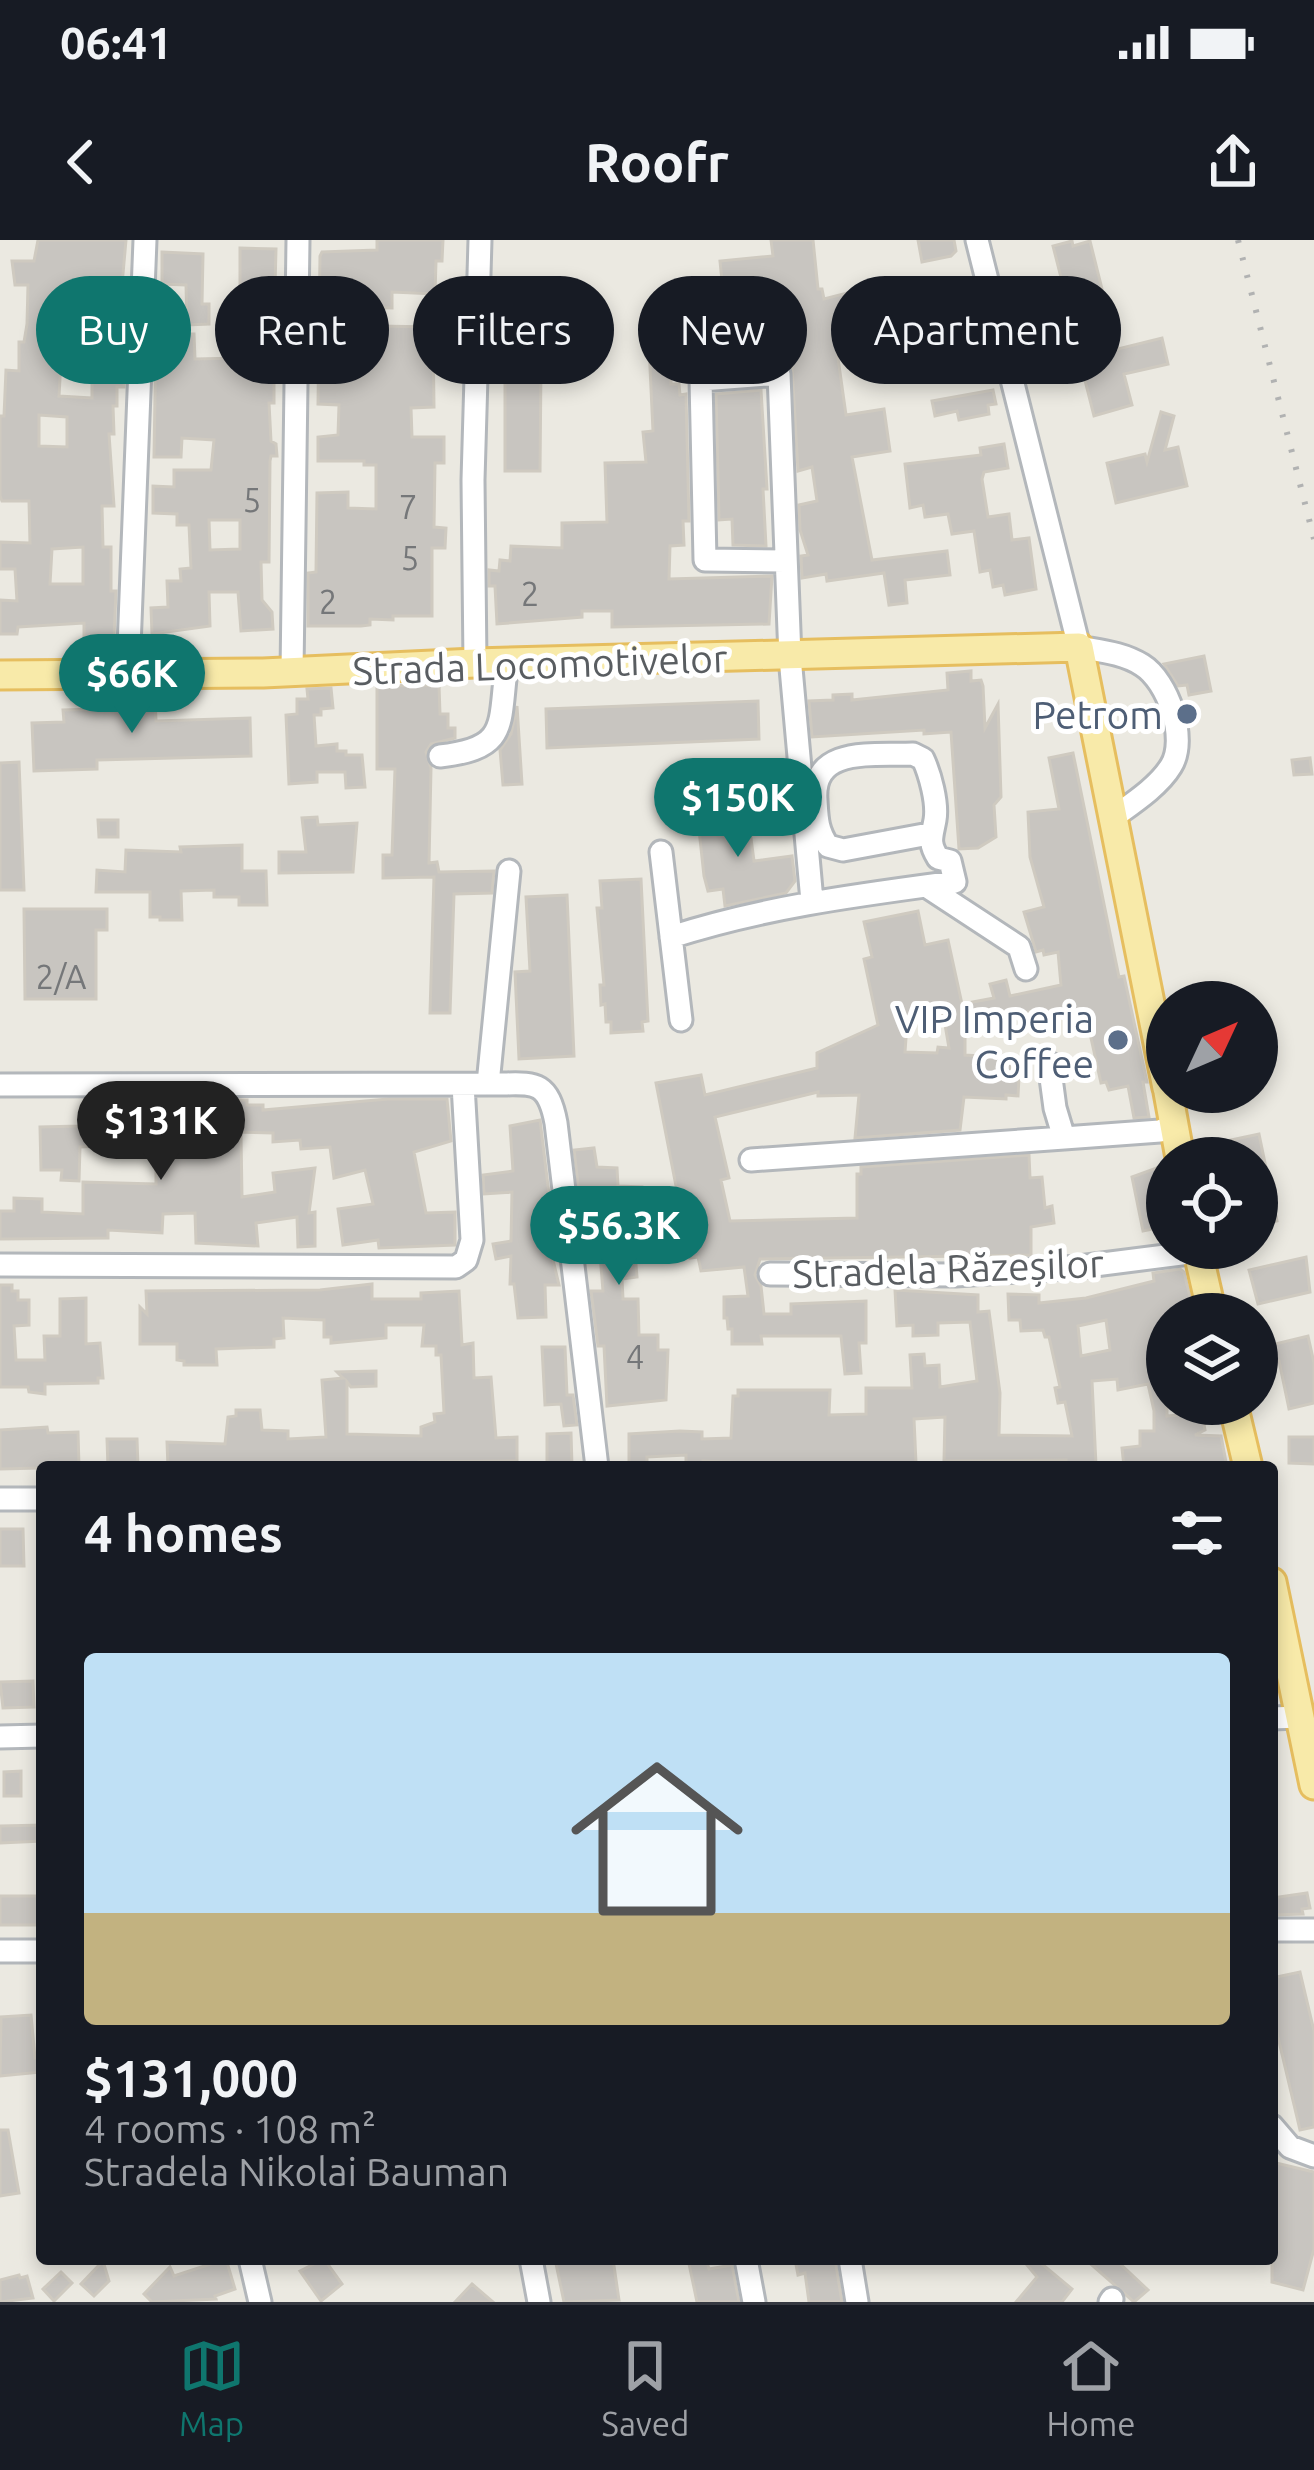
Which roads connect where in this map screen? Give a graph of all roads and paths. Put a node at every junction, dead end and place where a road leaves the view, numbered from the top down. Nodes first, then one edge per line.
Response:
1 (145, 240) edge
2 (298, 240) edge
3 (480, 240) edge
4 (977, 240) edge
5 (785, 561) junction
6 (1079, 647) junction
7 (790, 657) junction
8 (475, 663) junction
9 (507, 663) junction
10 (292, 671) junction
11 (128, 673) junction
12 (0, 675) edge
13 (440, 756) dead end
14 (1115, 816) junction
15 (929, 834) junction
16 (661, 852) dead end
17 (509, 871) dead end
18 (926, 886) junction
19 (812, 901) junction
20 (671, 937) junction
21 (1026, 969) dead end
22 (1146, 981) edge
23 (681, 1020) dead end
24 (1049, 1063) dead end
25 (488, 1084) junction
26 (0, 1085) edge
27 (464, 1085) junction
28 (1172, 1113) edge
29 (1174, 1125) junction
30 (1176, 1137) edge
31 (1064, 1138) junction
32 (751, 1160) dead end
33 (1146, 1257) edge
34 (0, 1265) edge
35 (770, 1274) dead end
36 (1238, 1425) edge
37 (596, 1461) edge
38 (1247, 1461) edge
39 (0, 1499) edge
40 (36, 1499) edge
41 (1278, 1640) edge
42 (1286, 1717) edge
43 (36, 1736) edge
44 (0, 1737) edge
45 (1314, 1785) edge
46 (1278, 1930) edge
47 (1314, 1930) edge
48 (0, 1951) edge
49 (36, 1951) edge
50 (1278, 2133) edge
51 (1314, 2156) edge
52 (251, 2265) edge
53 (532, 2265) edge
54 (747, 2265) edge
55 (851, 2265) edge
56 (254, 2298) edge
57 (538, 2302) edge
58 (754, 2302) edge
59 (857, 2302) edge

1 - 11 street
2 - 10 street
3 - 8 street
4 - 6 street
5 - 5 street
5 - 7 street
6 - 7 main road, Strada Locomotivelor
6 - 14 main road
6 - 14 street
7 - 9 main road, Strada Locomotivelor
7 - 19 street
8 - 9 main road, Strada Locomotivelor
8 - 10 main road, Strada Locomotivelor
9 - 13 street
10 - 11 main road, Strada Locomotivelor
11 - 12 main road, Strada Locomotivelor
14 - 22 main road
15 - 15 street
15 - 18 street
16 - 20 street
17 - 25 street
18 - 19 street
18 - 21 street
19 - 20 street
20 - 23 street
24 - 31 street
25 - 27 street
25 - 37 street
26 - 27 street
27 - 34 street
28 - 29 main road
29 - 30 main road
29 - 31 street
31 - 32 street
33 - 35 street, Stradela Răzeșilor
36 - 38 main road
39 - 40 street
41 - 42 main road
42 - 45 main road
43 - 44 street
46 - 47 street
48 - 49 street
50 - 51 street
52 - 56 street
53 - 57 street
54 - 58 street
55 - 59 street

